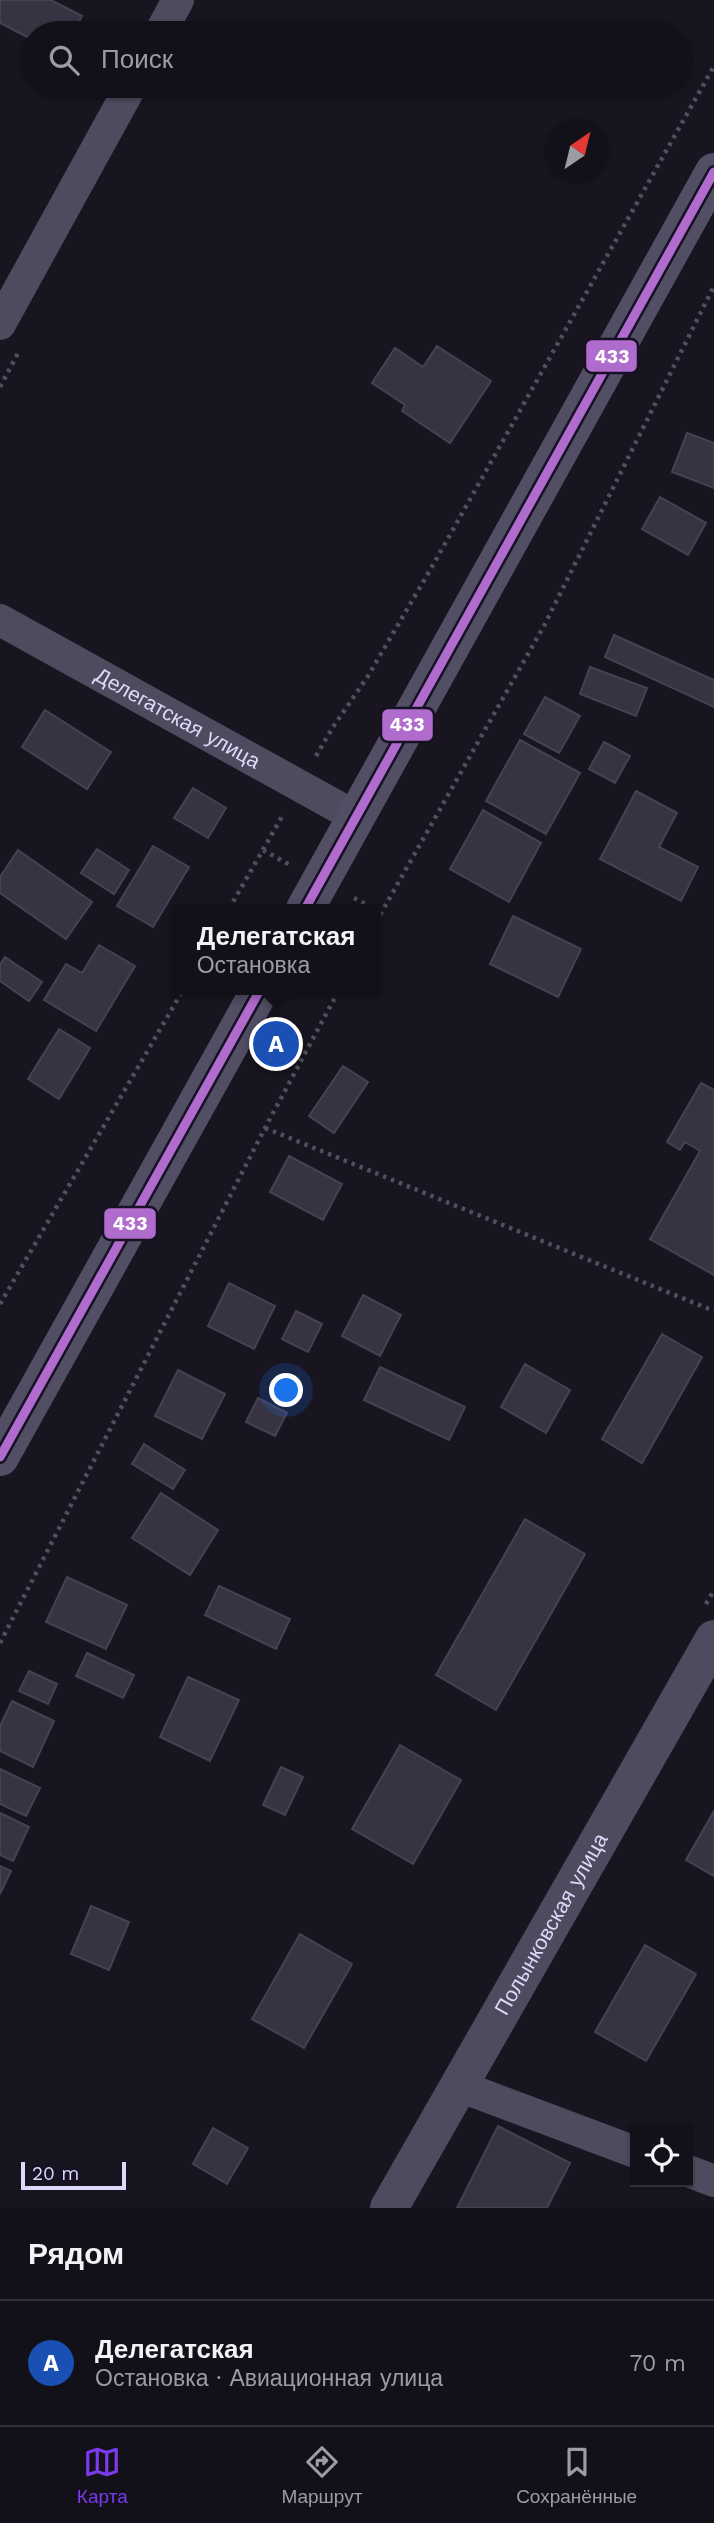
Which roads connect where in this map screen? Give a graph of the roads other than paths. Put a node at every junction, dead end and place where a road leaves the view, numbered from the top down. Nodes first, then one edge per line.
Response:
1 (178, 0) edge
2 (167, 21) edge
3 (124, 98) edge
4 (714, 172) edge
5 (0, 324) edge
6 (0, 620) edge
7 (356, 817) junction
8 (308, 904) edge
9 (257, 995) edge
10 (0, 1457) edge
11 (714, 1639) edge
12 (459, 2086) junction
13 (630, 2150) edge
14 (693, 2173) edge
15 (714, 2181) edge
16 (389, 2208) edge

1 - 2 street
3 - 5 street
4 - 7 main road
6 - 7 street, Делегатская улица
7 - 8 main road
9 - 10 main road
11 - 12 street, Полынковская улица
12 - 13 street
12 - 16 street, Полынковская улица
14 - 15 street

